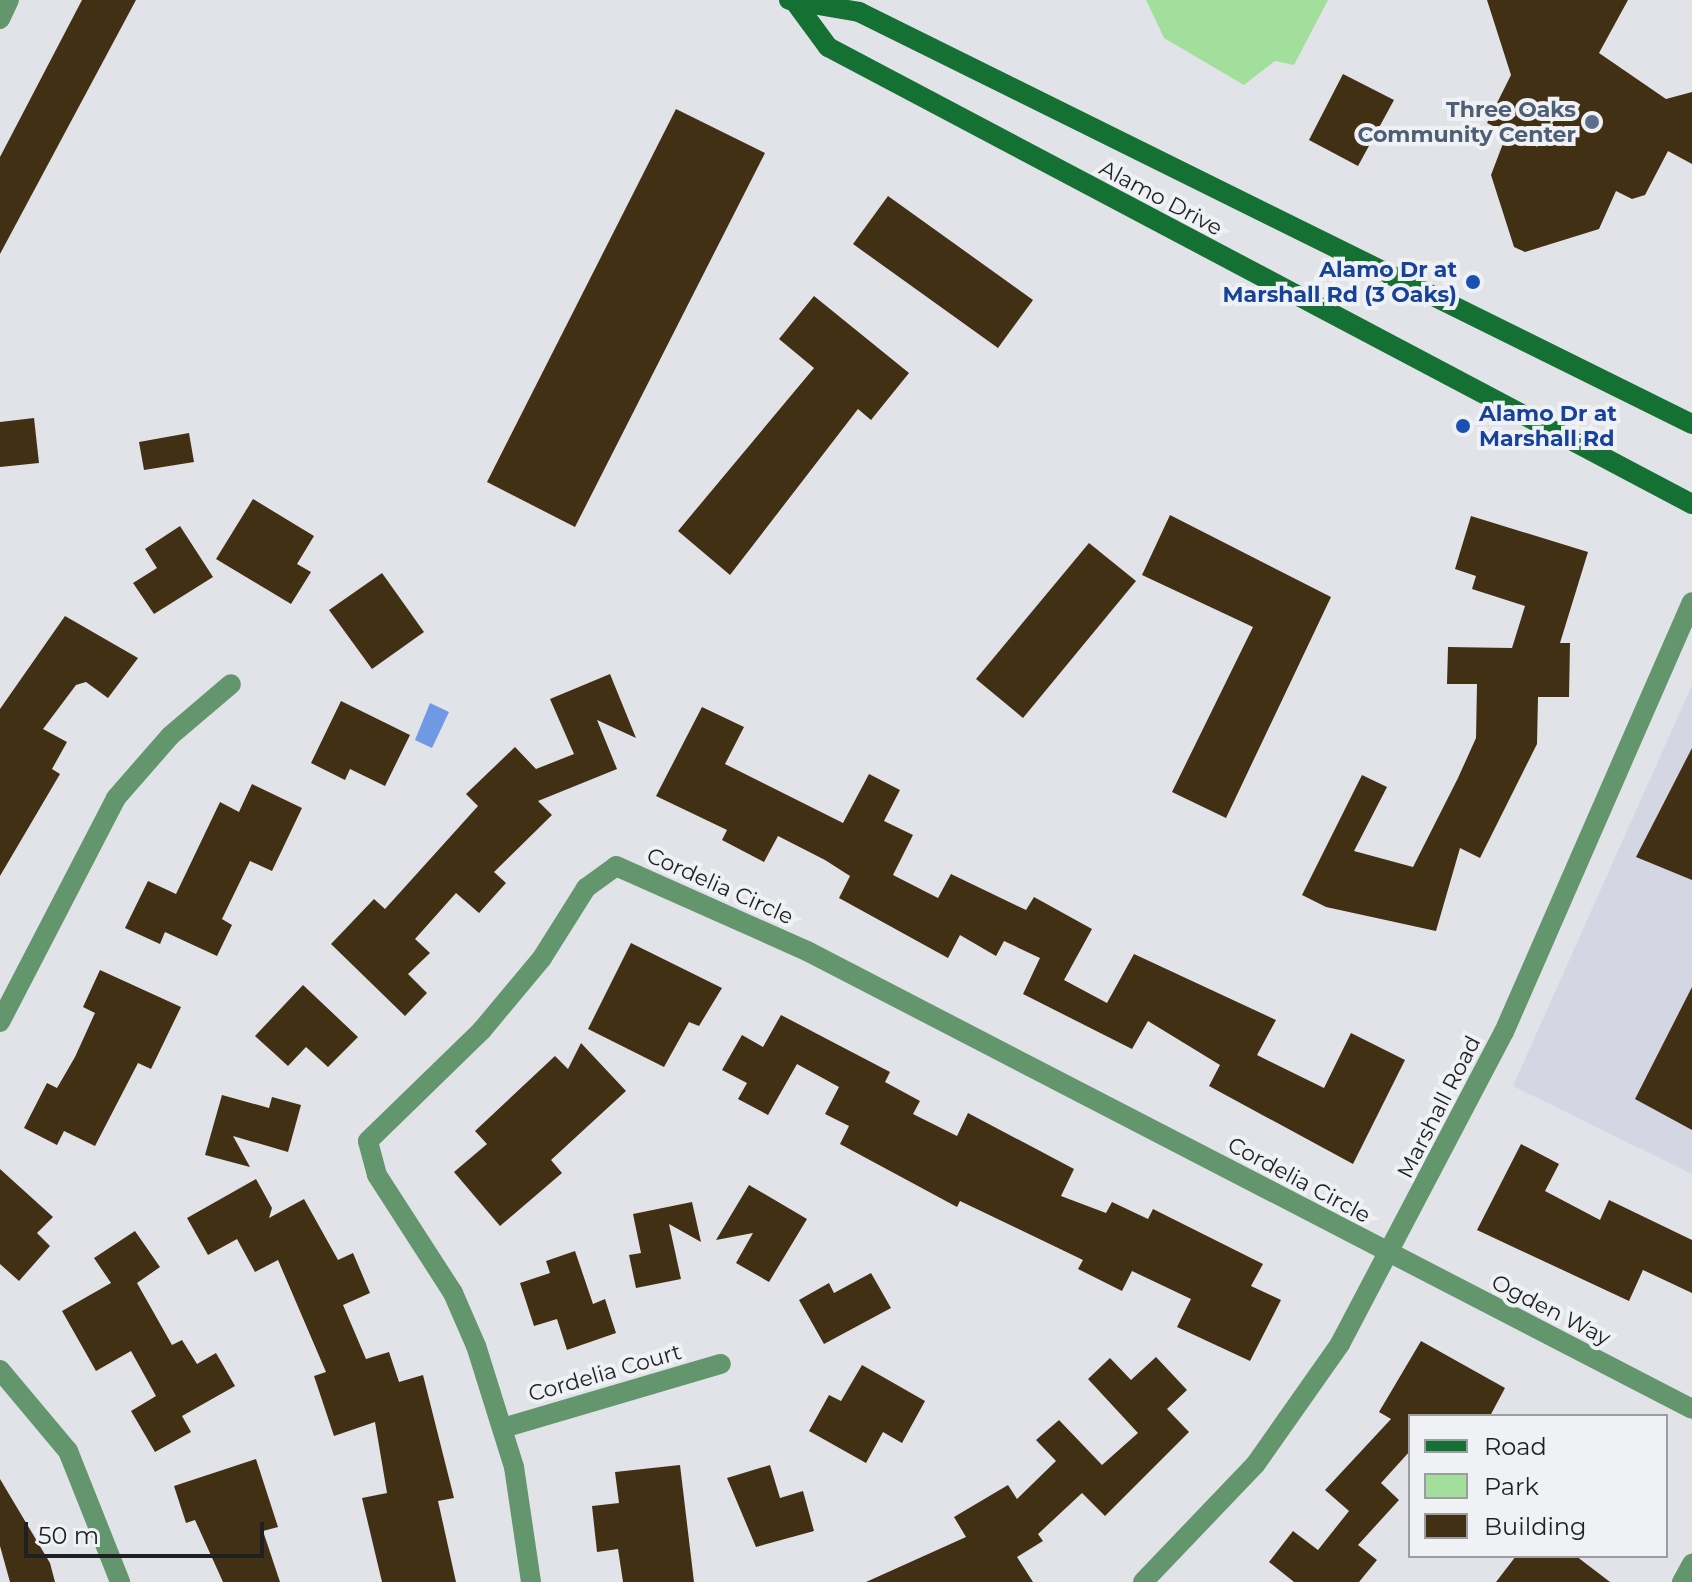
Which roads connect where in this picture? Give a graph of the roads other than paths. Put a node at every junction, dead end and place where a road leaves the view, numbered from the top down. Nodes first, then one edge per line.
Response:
1 (9, 0) edge
2 (793, 1) edge
3 (0, 19) edge
4 (1692, 424) edge
5 (1692, 504) edge
6 (1692, 602) edge
7 (231, 684) dead end
8 (0, 1022) edge
9 (1389, 1253) junction
10 (721, 1364) dead end
11 (0, 1370) edge
12 (1692, 1409) edge
13 (503, 1428) junction
14 (1692, 1564) edge
15 (120, 1582) edge
16 (531, 1582) edge
17 (1143, 1582) edge
18 (1682, 1582) edge

1 - 3 street
2 - 4 main road, Alamo Drive
2 - 5 main road, Alamo Drive
6 - 9 street, Marshall Road
7 - 8 street
9 - 12 street, Ogden Way
9 - 13 street, Cordelia Circle
9 - 17 street, Marshall Road
10 - 13 street, Cordelia Court
11 - 15 street
13 - 16 street, Cordelia Circle
14 - 18 street

